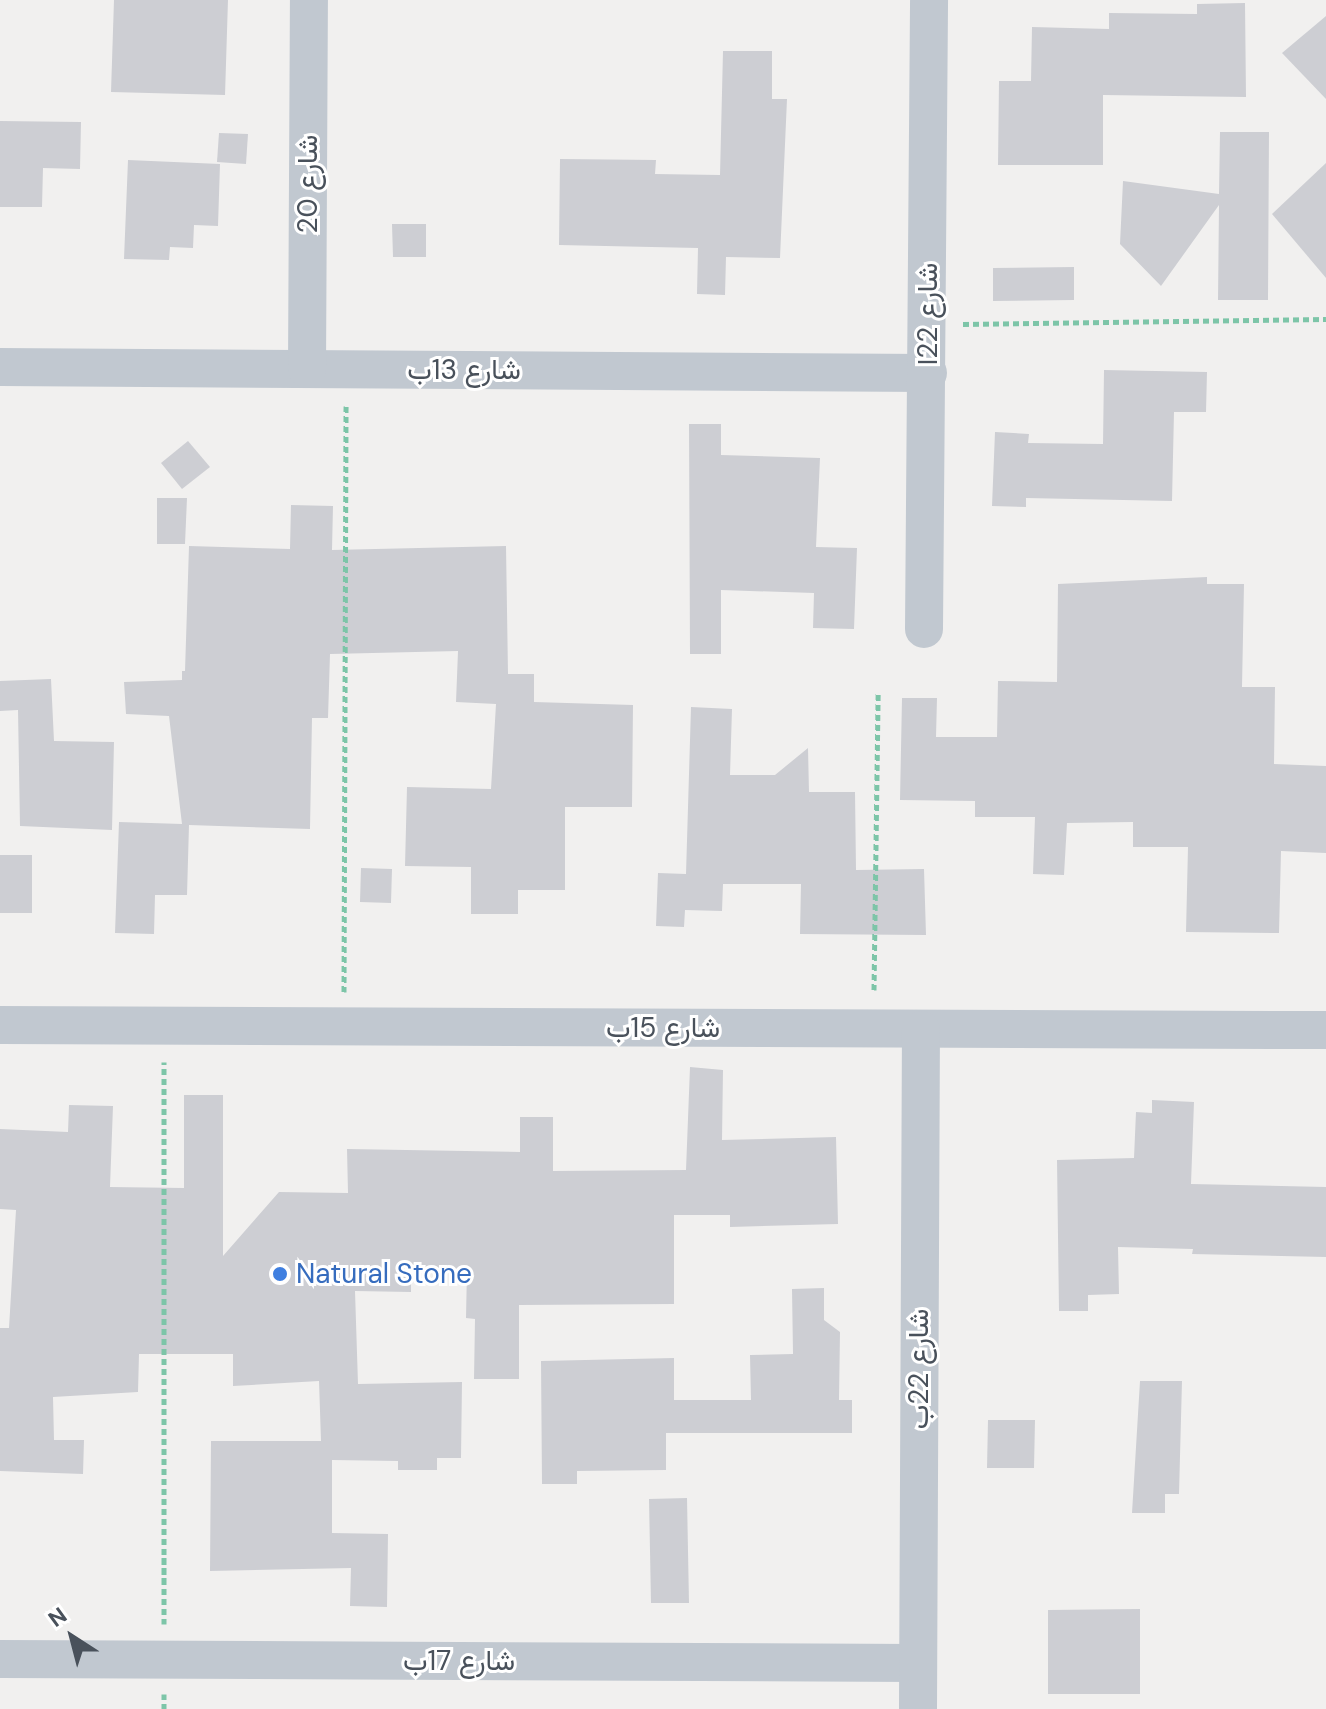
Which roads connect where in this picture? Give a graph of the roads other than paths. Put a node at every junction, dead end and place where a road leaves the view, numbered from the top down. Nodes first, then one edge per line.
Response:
1 (309, 0) edge
2 (929, 0) edge
3 (0, 367) edge
4 (307, 369) junction
5 (928, 373) junction
6 (924, 629) dead end
7 (0, 1025) edge
8 (921, 1030) junction
9 (1326, 1030) edge
10 (0, 1659) edge
11 (917, 1663) junction
12 (918, 1709) edge

1 - 4 street, شارع 20
2 - 5 street, شارع 22ا
3 - 4 street, شارع 13ب
4 - 5 street, شارع 13ب
5 - 6 street, شارع 22ا
7 - 8 street, شارع 15ب
8 - 9 street, شارع 15ب
8 - 11 street, شارع 22ب
10 - 11 street, شارع 17ب
11 - 12 street, شارع 22ب

